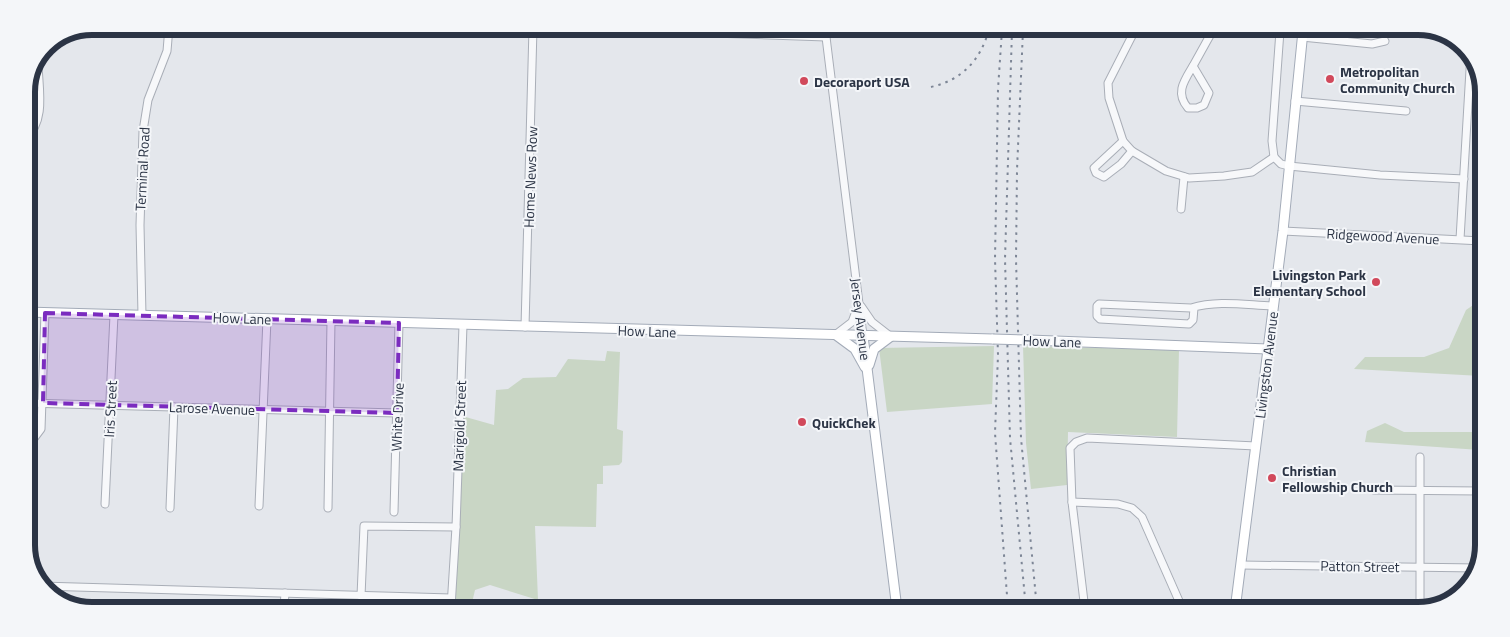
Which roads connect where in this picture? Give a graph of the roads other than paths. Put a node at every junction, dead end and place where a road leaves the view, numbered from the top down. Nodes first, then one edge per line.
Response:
1 (168, 35) edge
2 (533, 35) edge
3 (826, 35) edge
4 (1132, 35) edge
5 (1210, 35) edge
6 (1280, 35) edge
7 (1302, 35) edge
8 (1309, 35) edge
9 (1385, 41) dead end
10 (1193, 66) junction
11 (1470, 69) edge
12 (38, 73) edge
13 (1295, 101) junction
14 (1406, 111) dead end
15 (35, 126) edge
16 (1122, 141) junction
17 (1132, 151) junction
18 (1274, 157) junction
19 (1289, 166) junction
20 (1184, 176) junction
21 (1464, 179) junction
22 (1182, 209) dead end
23 (1283, 231) junction
24 (1460, 239) junction
25 (1475, 240) edge
26 (859, 303) junction
27 (1273, 306) junction
28 (1194, 308) junction
29 (35, 312) edge
30 (46, 312) junction
31 (114, 314) junction
32 (142, 315) junction
33 (267, 319) junction
34 (331, 321) junction
35 (399, 323) junction
36 (463, 325) junction
37 (524, 327) junction
38 (836, 335) junction
39 (863, 336) junction
40 (890, 336) junction
41 (1268, 349) junction
42 (868, 371) junction
43 (35, 403) edge
44 (43, 403) junction
45 (110, 405) junction
46 (174, 407) junction
47 (264, 410) junction
48 (330, 412) junction
49 (397, 413) junction
50 (35, 437) edge
51 (1256, 446) junction
52 (1420, 457) dead end
53 (1374, 490) dead end
54 (1421, 490) junction
55 (1475, 491) edge
56 (1072, 502) junction
57 (105, 504) dead end
58 (259, 506) dead end
59 (170, 508) dead end
60 (328, 508) dead end
61 (394, 512) dead end
62 (456, 527) junction
63 (1241, 565) junction
64 (1420, 567) junction
65 (1470, 568) edge
66 (52, 586) edge
67 (285, 593) junction
68 (361, 596) junction
69 (451, 598) junction
70 (1420, 601) dead end
71 (284, 602) edge
72 (451, 602) edge
73 (896, 602) edge
74 (1083, 602) edge
75 (1179, 602) edge
76 (1236, 602) edge

1 - 32 street, Terminal Road
2 - 37 street, Home News Row
3 - 26 street, Jersey Avenue
4 - 16 street
5 - 10 street
6 - 18 street
7 - 13 main road, Livingston Avenue
8 - 9 street
10 - 10 street
11 - 21 street
12 - 15 street
13 - 14 street
13 - 19 main road, Livingston Avenue
16 - 17 street
16 - 17 street
17 - 20 street
18 - 19 street
18 - 20 street
19 - 21 street
19 - 23 main road, Livingston Avenue
20 - 22 street
21 - 24 street
23 - 24 street, Ridgewood Avenue
23 - 27 main road, Livingston Avenue
24 - 25 street, Ridgewood Avenue
26 - 38 street
26 - 39 street, Jersey Avenue
26 - 40 street
27 - 28 street
27 - 41 main road, Livingston Avenue
28 - 28 street
29 - 30 main road, How Lane
30 - 31 main road, How Lane
30 - 44 street
31 - 32 main road, How Lane
31 - 45 street, Iris Street
32 - 33 main road, How Lane
33 - 34 main road, How Lane
33 - 47 street
34 - 35 main road, How Lane
34 - 48 street
35 - 36 main road, How Lane
35 - 49 street, White Drive
36 - 37 main road, How Lane
36 - 62 street, Marigold Street
37 - 38 main road, How Lane
38 - 39 main road, How Lane
38 - 42 main road
39 - 40 main road, How Lane
39 - 42 main road, Jersey Avenue
40 - 41 main road, How Lane, bridge
40 - 42 main road
41 - 51 main road, Livingston Avenue
42 - 73 main road, Jersey Avenue
43 - 44 street, Larose Avenue
44 - 45 street, Larose Avenue
44 - 50 street
45 - 46 street, Larose Avenue
45 - 57 street, Iris Street
46 - 47 street, Larose Avenue
46 - 59 street
47 - 48 street, Larose Avenue
47 - 58 street
48 - 49 street, Larose Avenue
48 - 60 street
49 - 61 street, White Drive
51 - 56 street
51 - 63 main road, Livingston Avenue
52 - 54 street
53 - 54 street
54 - 55 street
54 - 64 street
56 - 74 street
56 - 75 street
62 - 68 street
62 - 69 street, Marigold Street
63 - 64 street, Patton Street
63 - 76 main road, Livingston Avenue
64 - 65 street, Patton Street
64 - 70 street
66 - 67 street
67 - 68 street
67 - 71 street
68 - 69 street
69 - 72 street, Marigold Street

